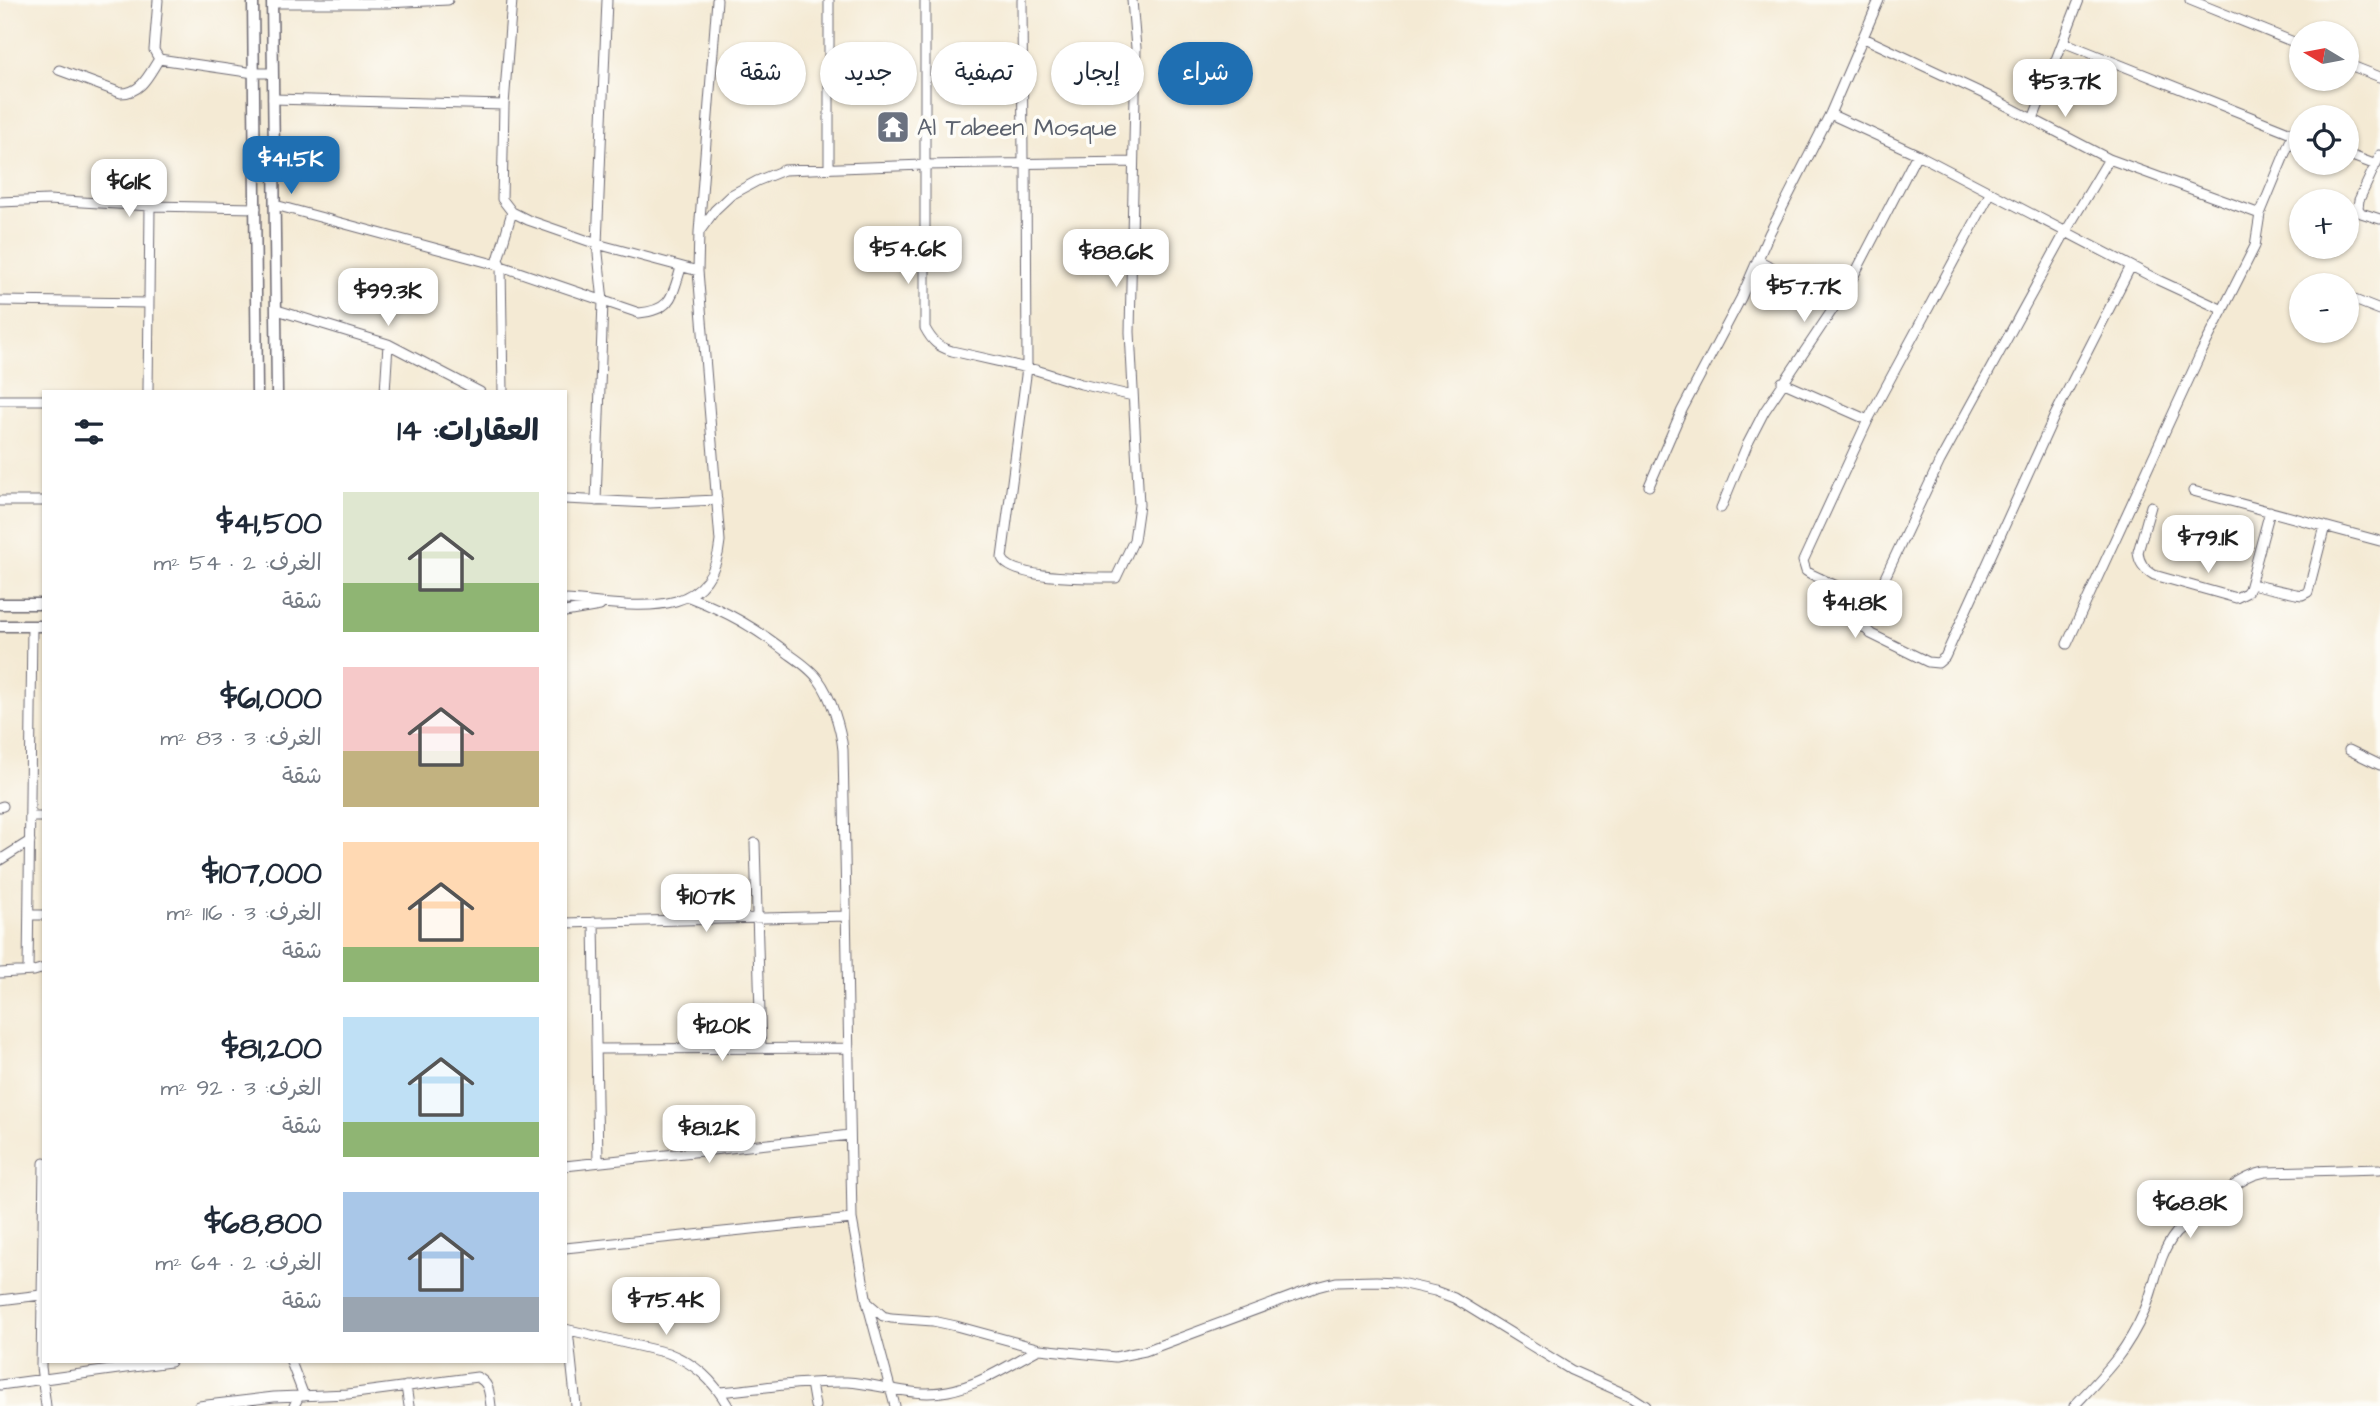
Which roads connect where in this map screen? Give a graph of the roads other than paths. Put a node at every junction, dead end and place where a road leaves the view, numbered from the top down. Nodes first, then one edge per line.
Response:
1 (158, 0) edge
2 (253, 0) edge
3 (448, 0) edge
4 (512, 0) edge
5 (607, 0) edge
6 (717, 0) edge
7 (829, 0) edge
8 (925, 0) edge
9 (1022, 0) edge
10 (1132, 0) edge
11 (1879, 0) edge
12 (2079, 0) edge
13 (2190, 0) edge
14 (272, 2) edge
15 (386, 2) edge
16 (1864, 38) junction
17 (2289, 40) edge
18 (2063, 43) junction
19 (159, 59) junction
20 (2359, 69) edge
21 (59, 70) dead end
22 (254, 73) junction
23 (272, 73) junction
24 (2380, 77) edge
25 (273, 99) junction
26 (504, 105) junction
27 (1830, 114) junction
28 (2034, 119) junction
29 (2289, 132) edge
30 (2289, 152) edge
31 (1917, 155) junction
32 (2359, 156) edge
33 (2109, 159) junction
34 (2378, 160) edge
35 (1133, 162) junction
36 (1024, 164) junction
37 (924, 165) junction
38 (828, 168) junction
39 (1991, 192) junction
40 (0, 202) edge
41 (275, 205) junction
42 (150, 206) junction
43 (256, 208) junction
44 (512, 212) junction
45 (2260, 214) junction
46 (2380, 219) edge
47 (2066, 231) junction
48 (699, 232) junction
49 (597, 244) junction
50 (1758, 260) junction
51 (501, 266) junction
52 (2131, 266) junction
53 (681, 268) junction
54 (698, 271) junction
55 (0, 301) edge
56 (603, 301) junction
57 (1838, 302) junction
58 (2359, 302) edge
59 (148, 303) junction
60 (277, 310) junction
61 (2223, 310) junction
62 (2380, 310) edge
63 (388, 344) junction
64 (1027, 368) junction
65 (1782, 383) junction
66 (148, 390) edge
67 (257, 390) edge
68 (277, 390) edge
69 (385, 390) edge
70 (476, 390) edge
71 (503, 390) edge
72 (1133, 396) junction
73 (0, 400) edge
74 (42, 400) edge
75 (1868, 420) junction
76 (1649, 486) dead end
77 (2193, 491) dead end
78 (567, 499) edge
79 (718, 500) junction
80 (0, 501) edge
81 (42, 501) edge
82 (596, 501) junction
83 (2151, 506) dead end
84 (1721, 508) dead end
85 (2270, 511) junction
86 (2326, 526) junction
87 (2380, 541) edge
88 (2251, 584) junction
89 (689, 597) junction
90 (567, 600) edge
91 (1873, 603) junction
92 (0, 604) edge
93 (42, 604) edge
94 (605, 604) junction
95 (567, 612) edge
96 (0, 626) edge
97 (38, 626) edge
98 (2067, 644) dead end
99 (2349, 750) dead end
100 (2380, 765) edge
101 (30, 817) junction
102 (42, 817) edge
103 (30, 841) junction
104 (755, 843) dead end
105 (0, 860) edge
106 (29, 915) junction
107 (42, 915) edge
108 (846, 916) junction
109 (757, 918) junction
110 (594, 922) junction
111 (567, 923) edge
112 (42, 968) edge
113 (28, 971) junction
114 (0, 973) edge
115 (761, 1048) junction
116 (849, 1048) junction
117 (596, 1049) junction
118 (850, 1135) junction
119 (598, 1163) junction
120 (567, 1166) edge
121 (2380, 1169) edge
122 (852, 1219) junction
123 (567, 1248) edge
124 (42, 1251) edge
125 (41, 1295) junction
126 (0, 1300) edge
127 (867, 1302) junction
128 (567, 1330) edge
129 (1040, 1349) junction
130 (291, 1363) edge
131 (139, 1364) edge
132 (41, 1379) junction
133 (811, 1383) junction
134 (0, 1385) edge
135 (406, 1386) junction
136 (892, 1389) junction
137 (720, 1392) junction
138 (301, 1396) junction
139 (46, 1406) edge
140 (199, 1406) edge
141 (295, 1406) edge
142 (409, 1406) edge
143 (491, 1406) edge
144 (576, 1406) edge
145 (728, 1406) edge
146 (815, 1406) edge
147 (895, 1406) edge
148 (1646, 1406) edge
149 (2074, 1406) edge

1 - 19 street
2 - 22 street
3 - 15 street
4 - 26 street
5 - 49 street
6 - 48 street
7 - 38 street
8 - 37 street
9 - 36 street
10 - 35 street
11 - 16 street
12 - 18 street
13 - 17 street
14 - 15 street
14 - 23 street
16 - 27 street
16 - 28 street
18 - 28 street
18 - 29 street
19 - 21 street
19 - 22 street
20 - 24 street
22 - 23 street
22 - 43 street
23 - 25 street
25 - 26 street
25 - 41 street
26 - 44 street
27 - 31 street
27 - 50 street
28 - 33 street
30 - 45 street
31 - 39 street
31 - 57 street
32 - 34 street
33 - 45 street
33 - 47 street
34 - 46 street
35 - 36 street
35 - 72 street
36 - 37 street
36 - 64 street
37 - 38 street
37 - 64 street
38 - 48 street
39 - 47 street
39 - 75 street
40 - 42 street
41 - 51 street
41 - 60 street
42 - 43 street
42 - 59 street
43 - 67 street
44 - 49 street
44 - 51 street
45 - 61 street
47 - 52 street
47 - 91 street
48 - 54 street
49 - 53 street
49 - 56 street
50 - 57 street
50 - 76 street
51 - 56 street
51 - 71 street
52 - 61 street
52 - 91 street
53 - 54 street
53 - 56 street
54 - 79 street
55 - 59 street
56 - 82 street
57 - 65 street
58 - 62 street
59 - 66 street
60 - 63 street
60 - 68 street
61 - 98 street
63 - 69 street
63 - 70 street
64 - 72 street
64 - 72 street
65 - 75 street
65 - 84 street
73 - 74 street
75 - 91 street
77 - 85 street
78 - 82 street
79 - 82 street
79 - 89 street
80 - 81 street
83 - 88 street
85 - 86 street
85 - 88 street
86 - 87 street
86 - 88 street
89 - 94 street
89 - 108 street
90 - 94 street
92 - 93 street
94 - 95 street
96 - 97 street
97 - 101 street
99 - 100 street
101 - 102 street
101 - 103 street
103 - 105 street
103 - 106 street
104 - 109 street
106 - 107 street
106 - 113 street
108 - 109 street
108 - 116 street
109 - 110 street
109 - 115 street
110 - 111 street
110 - 117 street
112 - 113 street
113 - 114 street
115 - 116 street
115 - 117 street
116 - 118 street
117 - 119 street
118 - 119 street
118 - 122 street
119 - 120 street
121 - 149 street
122 - 123 street
122 - 127 street
124 - 125 street
125 - 126 street
125 - 132 street
127 - 129 street
127 - 136 street
128 - 137 street
128 - 144 street
129 - 136 street
129 - 148 street
130 - 138 street
131 - 132 street
132 - 134 street
132 - 139 street
133 - 136 street
133 - 137 street
133 - 146 street
135 - 138 street
135 - 142 street
135 - 143 street
136 - 147 street
137 - 145 street
138 - 140 street
138 - 141 street

